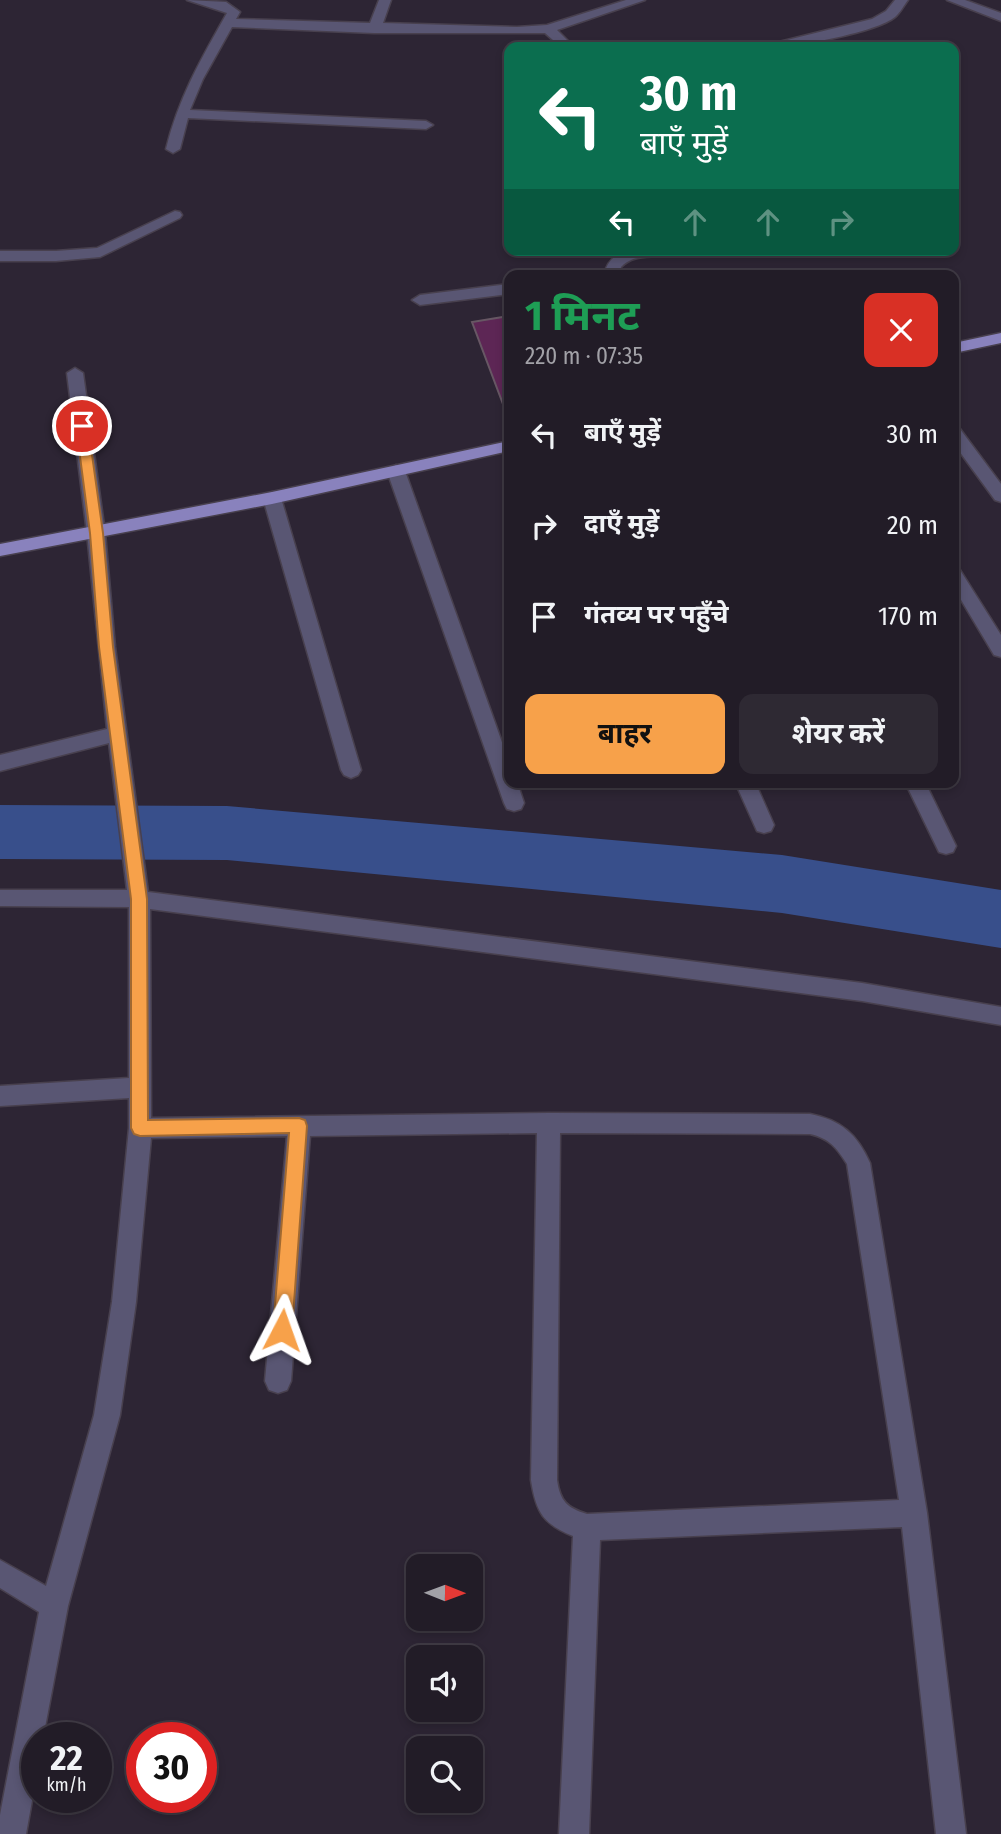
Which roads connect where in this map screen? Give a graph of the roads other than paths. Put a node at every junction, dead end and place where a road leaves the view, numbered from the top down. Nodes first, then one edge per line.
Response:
1 (194, 0) edge
2 (386, 0) edge
3 (639, 0) edge
4 (902, 0) edge
5 (953, 0) edge
6 (1001, 17) edge
7 (229, 23) junction
8 (374, 29) junction
9 (548, 29) junction
10 (562, 42) edge
11 (796, 42) edge
12 (181, 114) junction
13 (426, 125) dead end
14 (173, 149) dead end
15 (175, 215) dead end
16 (0, 256) edge
17 (625, 256) edge
18 (612, 270) edge
19 (504, 290) edge
20 (420, 300) dead end
21 (1001, 338) edge
22 (959, 347) edge
23 (75, 373) dead end
24 (959, 440) edge
25 (504, 447) edge
26 (396, 471) junction
27 (1001, 496) edge
28 (272, 498) junction
29 (96, 533) junction
30 (0, 550) edge
31 (959, 582) edge
32 (1001, 650) edge
33 (117, 733) junction
34 (0, 763) edge
35 (351, 770) dead end
36 (504, 775) edge
37 (509, 788) edge
38 (748, 788) edge
39 (918, 788) edge
40 (514, 803) dead end
41 (764, 825) dead end
42 (946, 846) dead end
43 (0, 898) edge
44 (139, 899) junction
45 (1001, 1016) edge
46 (140, 1087) junction
47 (0, 1096) edge
48 (549, 1123) junction
49 (299, 1126) junction
50 (140, 1128) junction
51 (278, 1381) dead end
52 (914, 1513) junction
53 (587, 1527) junction
54 (0, 1573) edge
55 (54, 1606) junction
56 (11, 1834) edge
57 (574, 1834) edge
58 (951, 1834) edge

1 - 7 street
2 - 8 street
3 - 9 street
4 - 11 street
5 - 6 street
7 - 8 street
7 - 12 street
8 - 9 street
9 - 10 street
12 - 13 street
12 - 14 street
15 - 16 street
17 - 18 street
19 - 20 street
21 - 22 main road
23 - 29 street
24 - 27 street
25 - 26 main road
26 - 28 main road
26 - 36 street
28 - 29 main road
28 - 35 street
29 - 30 main road
29 - 33 street
31 - 32 street
33 - 34 street
33 - 44 street
37 - 40 street
38 - 41 street
39 - 42 street
43 - 44 street
44 - 45 street
44 - 46 street
46 - 47 street
46 - 50 street
48 - 49 street
48 - 52 street
48 - 53 street
49 - 50 street
49 - 51 street
50 - 55 street
52 - 53 street
52 - 58 street
53 - 57 street
54 - 55 street
55 - 56 street

